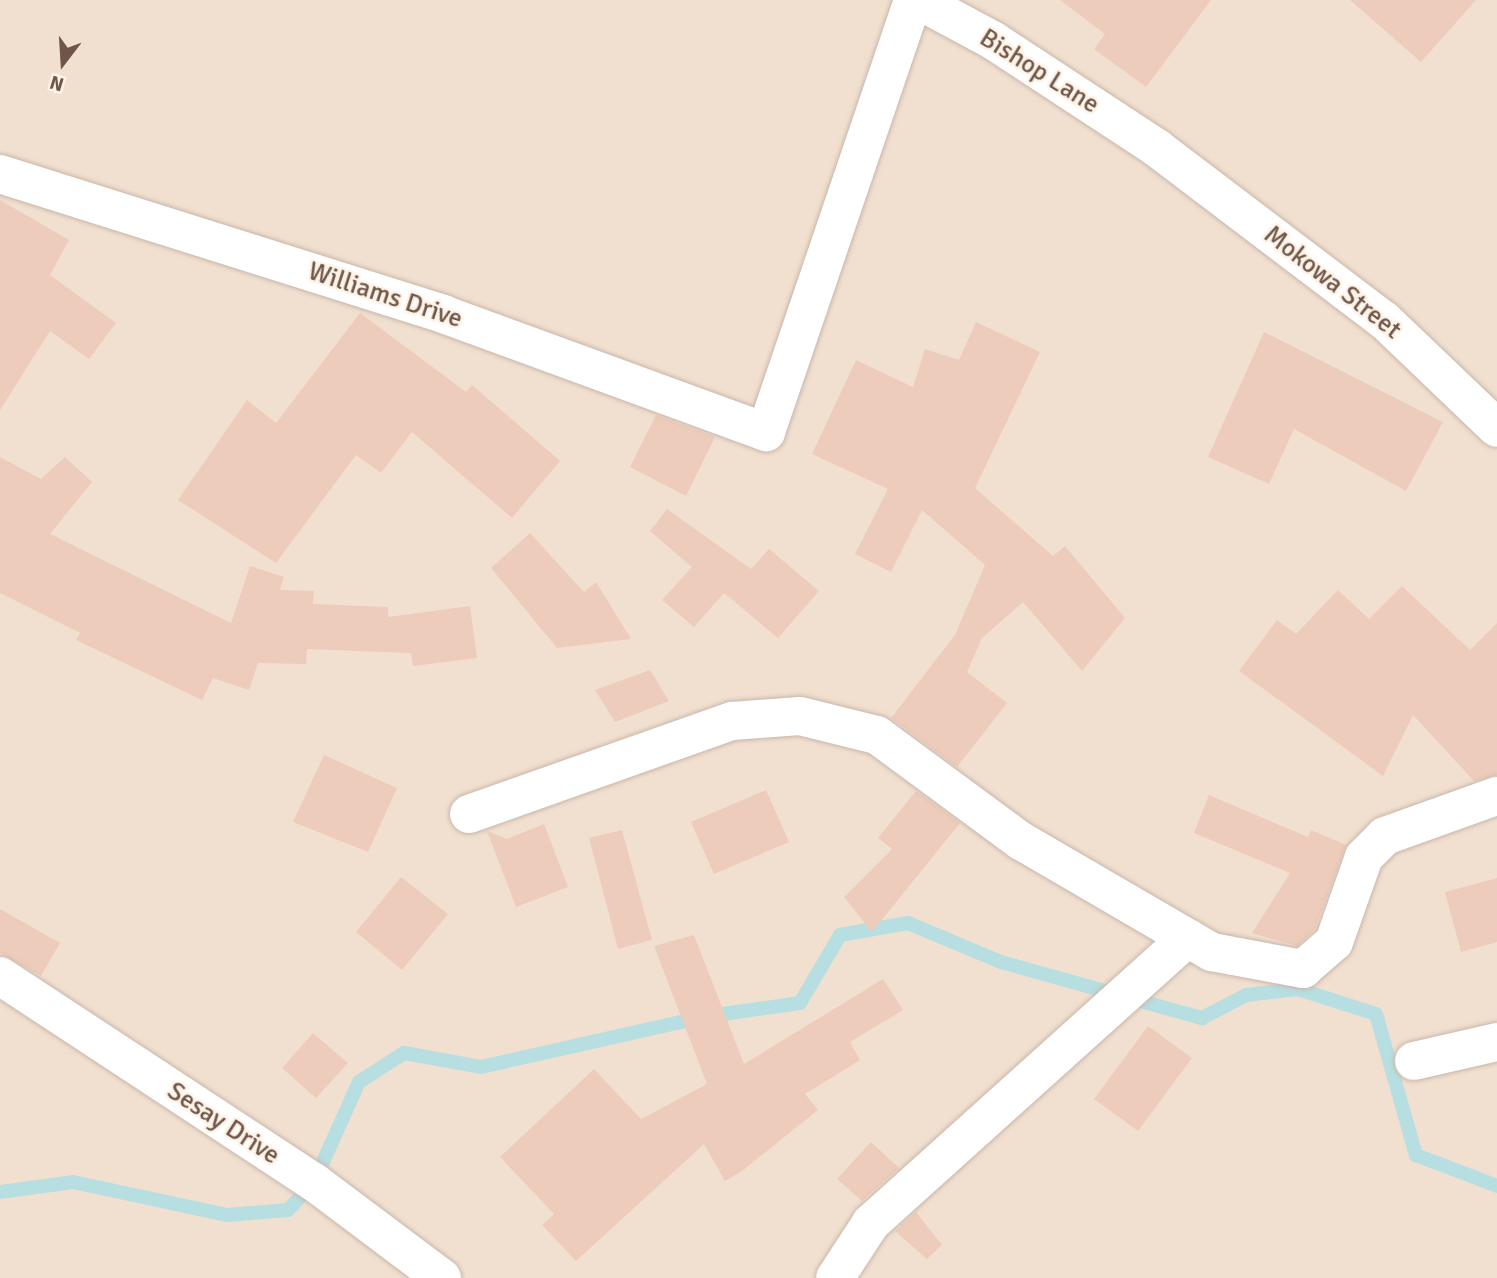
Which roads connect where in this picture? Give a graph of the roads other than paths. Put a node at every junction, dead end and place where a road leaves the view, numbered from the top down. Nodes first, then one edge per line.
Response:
1 (912, 0) edge
2 (918, 0) edge
3 (1157, 148) joint
4 (0, 174) edge
5 (1497, 428) edge
6 (1497, 796) edge
7 (469, 814) dead end
8 (1187, 938) junction
9 (0, 976) edge
10 (1497, 1042) edge
11 (1414, 1061) dead end
12 (442, 1278) edge
13 (835, 1278) edge

1 - 4 street, Williams Drive
2 - 3 street, Bishop Lane
3 - 5 street, Mokowa Street
6 - 8 street
7 - 8 street
8 - 13 street
9 - 12 street, Sesay Drive
10 - 11 street

